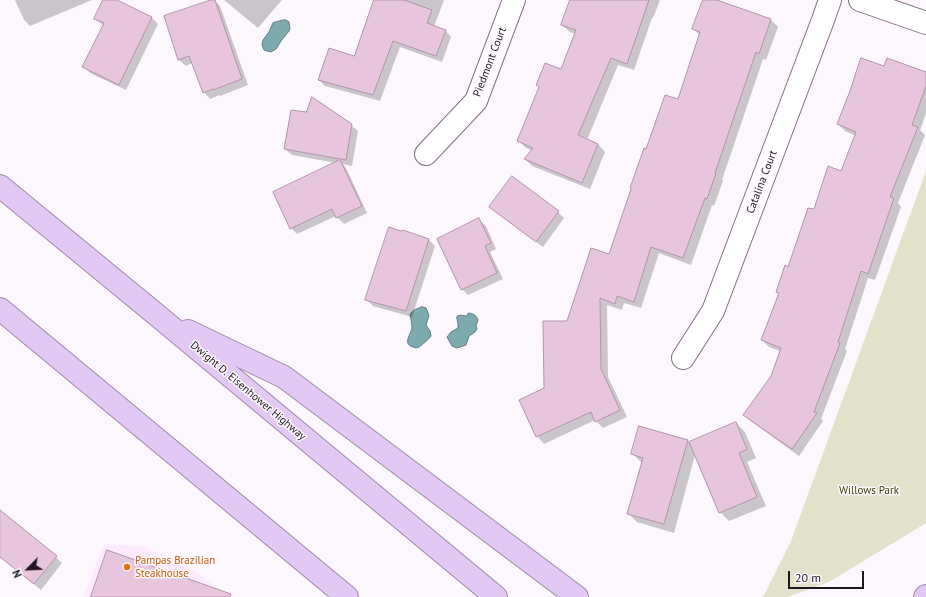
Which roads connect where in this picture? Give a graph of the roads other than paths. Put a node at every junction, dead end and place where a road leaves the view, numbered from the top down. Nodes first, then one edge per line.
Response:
1 (514, 0) edge
2 (830, 0) edge
3 (860, 0) edge
4 (926, 23) edge
5 (426, 154) dead end
6 (0, 186) edge
7 (0, 309) edge
8 (158, 316) junction
9 (683, 358) dead end
10 (347, 597) edge
11 (496, 597) edge
12 (577, 597) edge

1 - 5 street, Piedmont Court
2 - 9 street, Catalina Court
3 - 4 street
6 - 8 highway, Dwight D. Eisenhower Highway
7 - 10 highway
8 - 11 highway, Dwight D. Eisenhower Highway
8 - 12 highway

